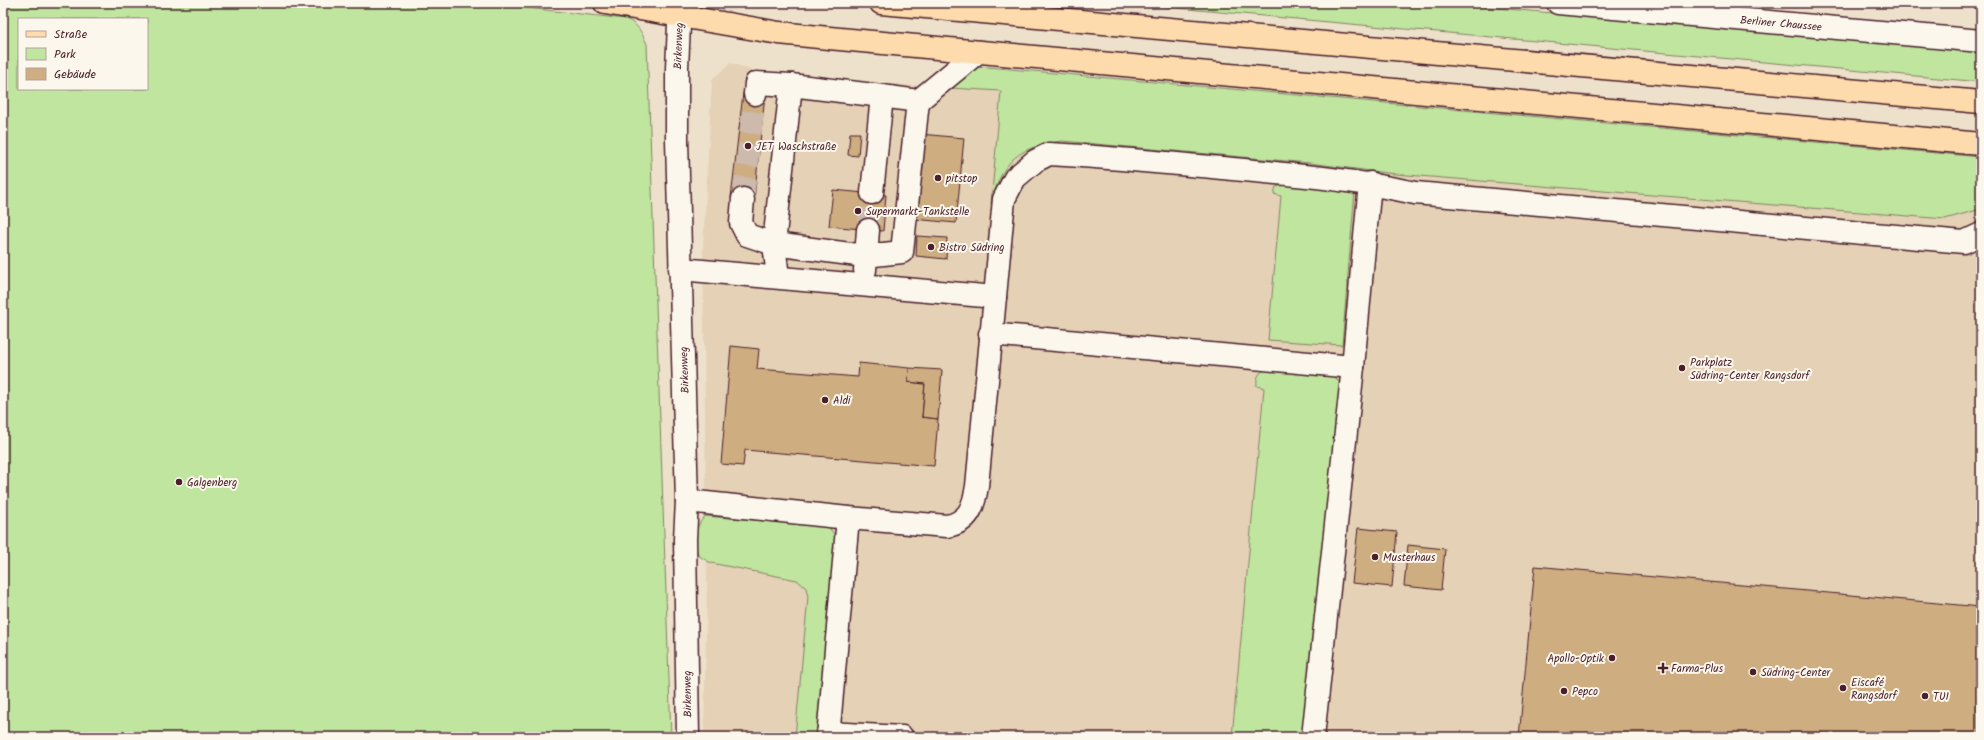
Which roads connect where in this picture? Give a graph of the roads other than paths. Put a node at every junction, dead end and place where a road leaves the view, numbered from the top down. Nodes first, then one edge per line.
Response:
1 (605, 3) edge
2 (881, 3) edge
3 (1558, 3) edge
4 (1663, 8) edge
5 (679, 9) edge
6 (1981, 41) edge
7 (978, 52) junction
8 (791, 85) junction
9 (755, 94) tunnel mouth
10 (882, 96) junction
11 (918, 101) junction
12 (1981, 102) edge
13 (1981, 144) edge
14 (1370, 184) junction
15 (872, 194) tunnel mouth
16 (743, 199) tunnel mouth
17 (868, 230) tunnel mouth
18 (1981, 234) edge
19 (774, 244) junction
20 (865, 256) junction
21 (680, 269) junction
22 (778, 277) junction
23 (864, 285) junction
24 (994, 297) junction
25 (990, 334) junction
26 (1353, 367) junction
27 (687, 501) junction
28 (848, 518) junction
29 (828, 735) edge
30 (688, 737) edge
31 (902, 737) edge
32 (1313, 737) edge

1 - 5 main road
2 - 12 main road
3 - 4 street, Berliner Chaussee
4 - 6 street, Berliner Chaussee
5 - 7 main road
5 - 21 street, Birkenweg
7 - 11 street
7 - 13 main road
8 - 9 street
8 - 10 street
8 - 19 street
10 - 11 street
10 - 15 street
11 - 20 street
14 - 18 street
14 - 24 street
14 - 26 street
16 - 19 street
17 - 20 street
19 - 20 street
19 - 22 street
20 - 23 street
21 - 22 street
21 - 27 street, Birkenweg
22 - 23 street
23 - 24 street
24 - 25 street
25 - 26 street
25 - 28 street
26 - 32 street
27 - 28 street
27 - 30 street, Birkenweg
28 - 29 street
29 - 31 street

